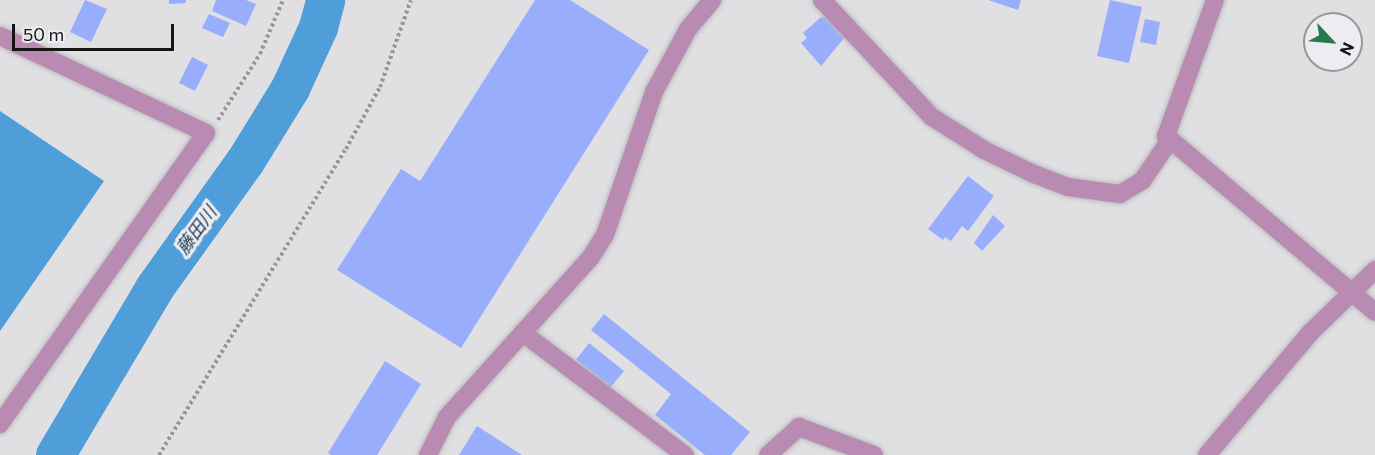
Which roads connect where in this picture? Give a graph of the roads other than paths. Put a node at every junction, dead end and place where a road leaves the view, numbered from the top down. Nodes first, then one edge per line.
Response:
1 (712, 0) edge
2 (822, 0) edge
3 (1215, 0) edge
4 (0, 36) edge
5 (1170, 140) junction
6 (1375, 270) edge
7 (1353, 293) junction
8 (1375, 312) edge
9 (523, 333) junction
10 (0, 424) edge
11 (428, 455) edge
12 (685, 455) edge
13 (768, 455) edge
14 (874, 455) edge
15 (1207, 455) edge

1 - 9 street
2 - 5 street
3 - 5 street
4 - 10 street
5 - 7 street
6 - 7 street
7 - 8 street
7 - 15 street
9 - 11 street
9 - 12 street
13 - 14 street

